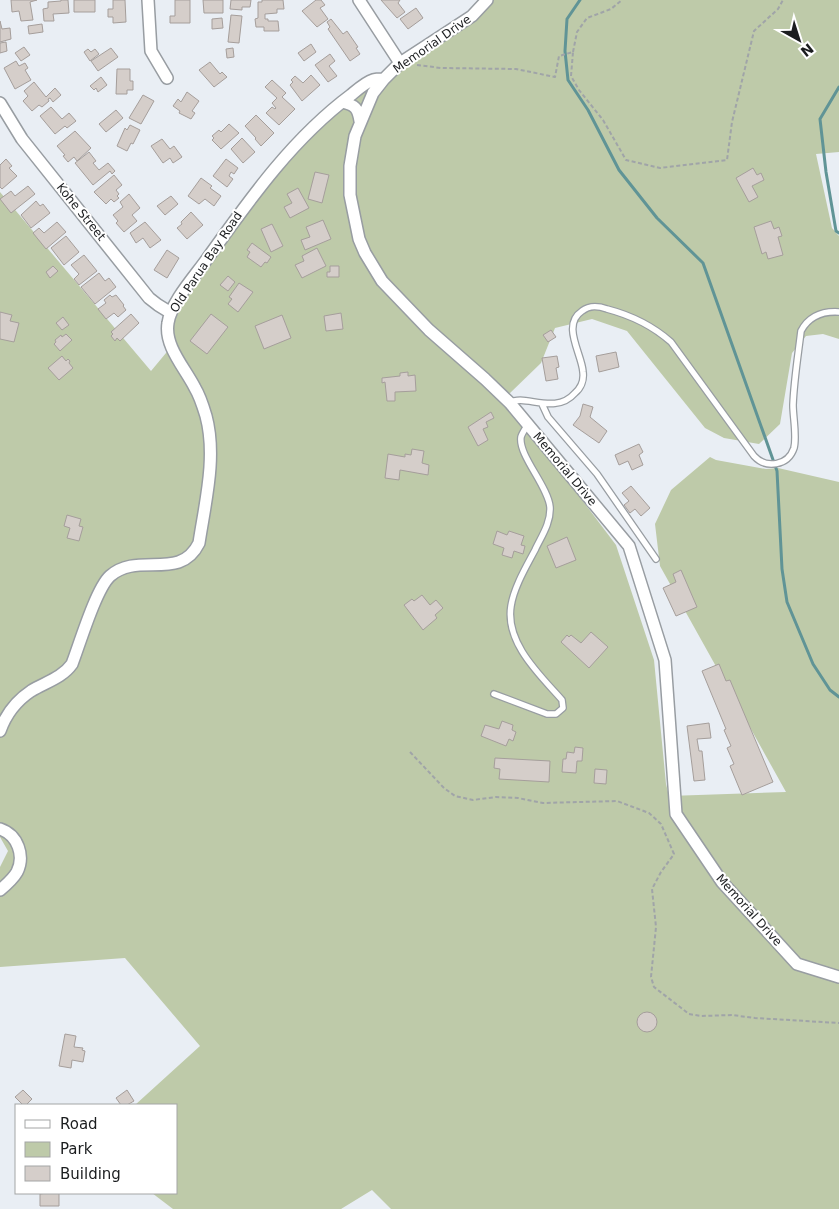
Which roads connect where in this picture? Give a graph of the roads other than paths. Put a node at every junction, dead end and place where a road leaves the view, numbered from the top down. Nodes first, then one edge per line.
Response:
1 (148, 0) edge
2 (359, 0) edge
3 (487, 0) edge
4 (400, 63) junction
5 (167, 78) dead end
6 (384, 79) junction
7 (342, 102) junction
8 (0, 103) edge
9 (360, 122) junction
10 (839, 312) edge
11 (171, 313) junction
12 (510, 403) junction
13 (542, 404) junction
14 (528, 424) junction
15 (656, 559) dead end
16 (494, 694) dead end
17 (0, 731) edge
18 (0, 829) edge
19 (0, 890) edge
20 (839, 977) edge

1 - 5 street
2 - 4 street
3 - 4 street, Memorial Drive
4 - 6 street, Memorial Drive
6 - 7 street, Old Parua Bay Road
6 - 9 street, Memorial Drive
7 - 9 street
7 - 11 street, Old Parua Bay Road
8 - 11 street, Kohe Street
9 - 12 street, Memorial Drive
10 - 13 lane
11 - 17 street, Old Parua Bay Road
12 - 13 lane
12 - 14 street, Memorial Drive
13 - 15 lane
14 - 16 lane
14 - 20 street, Memorial Drive
18 - 19 street

